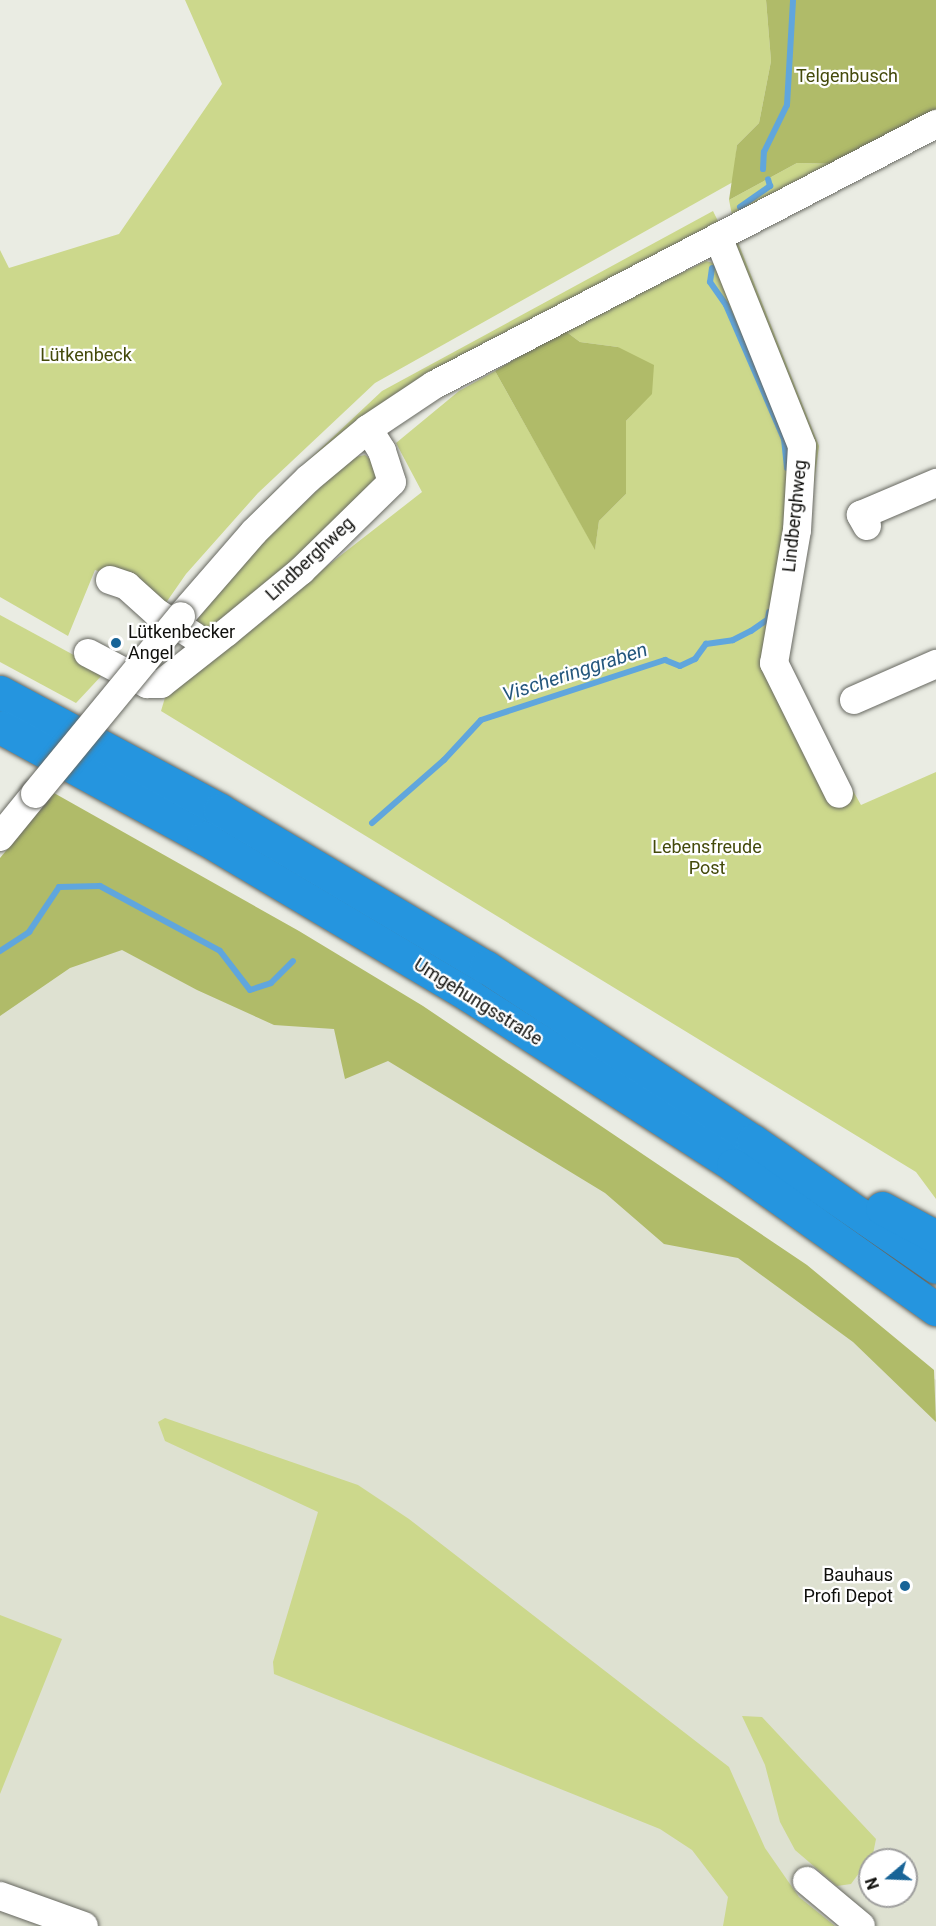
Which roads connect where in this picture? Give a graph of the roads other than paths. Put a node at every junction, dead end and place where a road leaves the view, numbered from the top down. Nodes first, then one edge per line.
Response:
1 (936, 124) edge
2 (718, 237) junction
3 (368, 429) junction
4 (936, 483) edge
5 (867, 526) dead end
6 (110, 580) dead end
7 (208, 645) junction
8 (88, 653) dead end
9 (936, 664) edge
10 (0, 692) edge
11 (854, 700) dead end
12 (0, 727) edge
13 (839, 794) dead end
14 (0, 837) edge
15 (753, 1141) junction
16 (936, 1237) edge
17 (872, 1265) junction
18 (936, 1268) edge
19 (936, 1309) edge
20 (936, 1335) edge
21 (807, 1881) dead end
22 (0, 1896) edge
23 (84, 1926) edge
24 (861, 1926) edge

1 - 2 street
2 - 3 street
2 - 13 street, Lindberghweg
3 - 7 street, Lindberghweg
3 - 14 street, bridge
4 - 5 street
6 - 7 street
7 - 8 street, Lindberghweg
9 - 11 street
10 - 15 highway, Umgehungsstraße
12 - 17 highway, Umgehungsstraße
15 - 16 highway
15 - 18 highway, Umgehungsstraße
17 - 19 highway, Umgehungsstraße
17 - 20 highway
21 - 24 street
22 - 23 street

